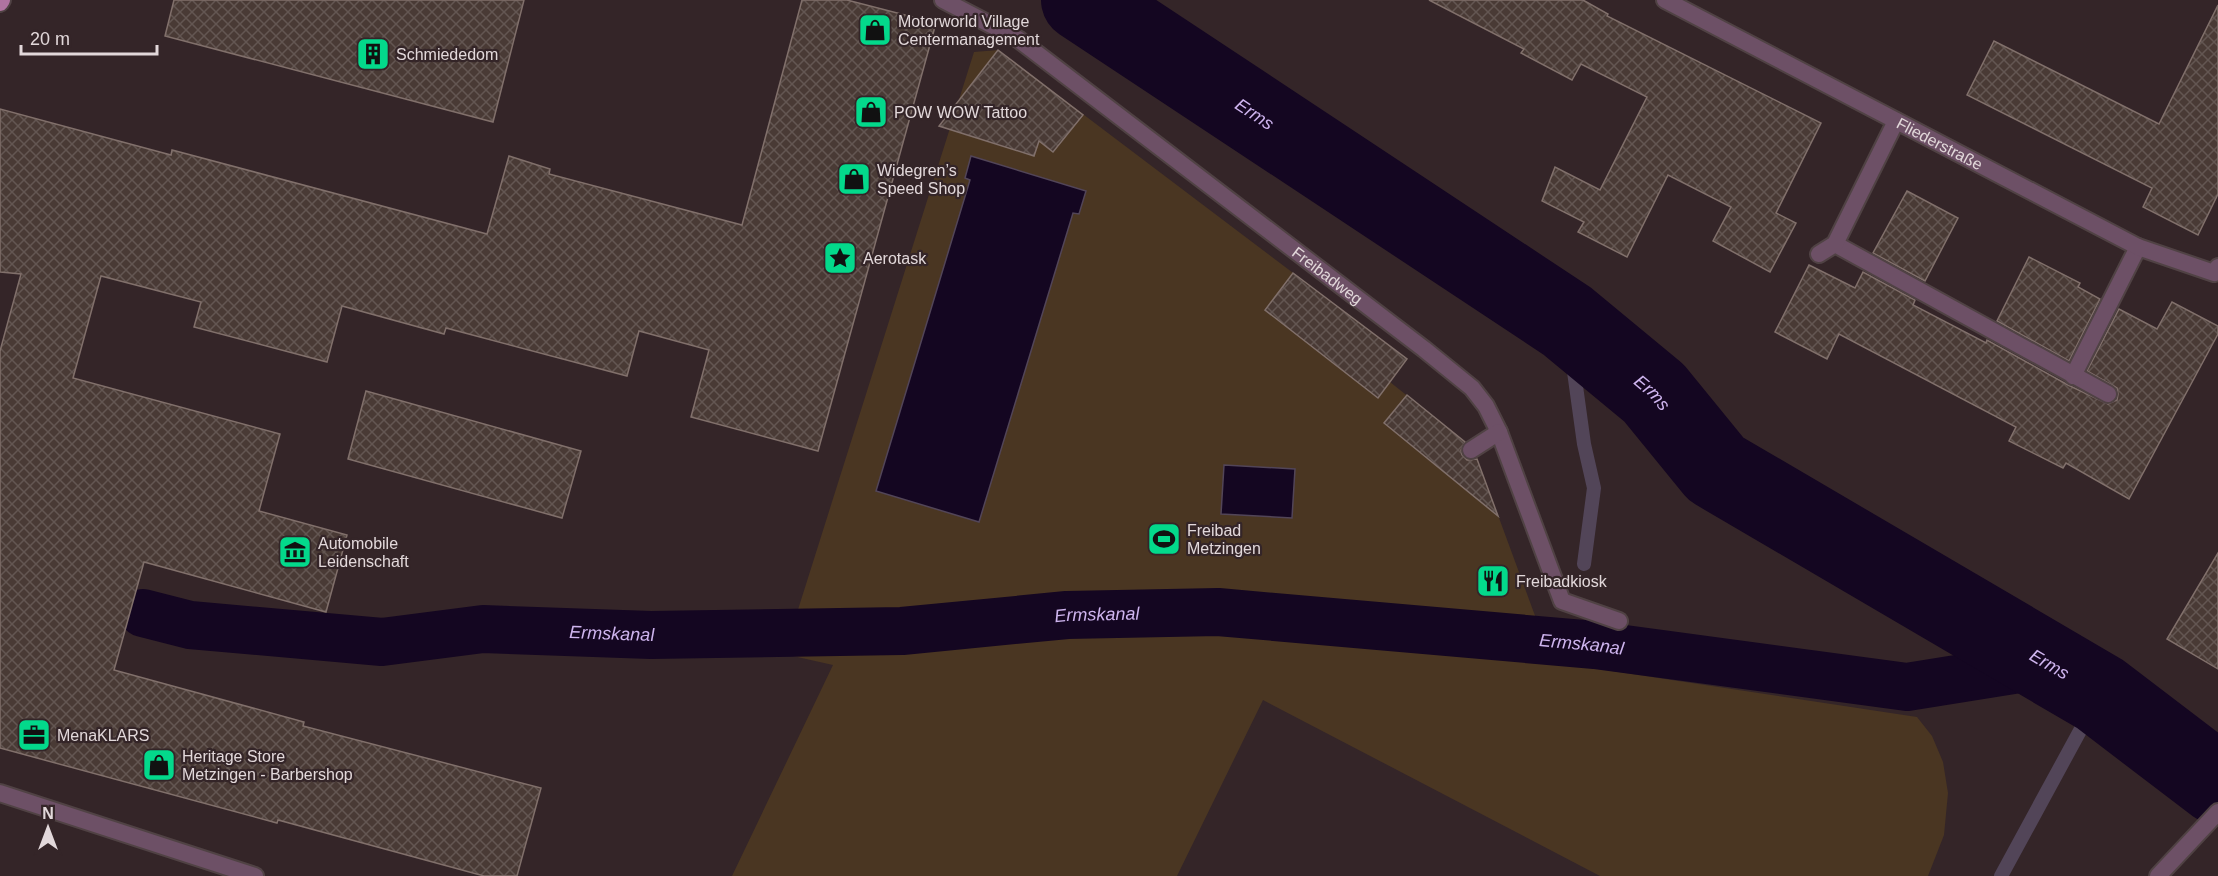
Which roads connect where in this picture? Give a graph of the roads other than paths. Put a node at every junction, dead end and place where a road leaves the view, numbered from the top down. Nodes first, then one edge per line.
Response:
1 (943, 0) edge
2 (1665, 0) edge
3 (1896, 121) junction
4 (1835, 244) junction
5 (2138, 247) junction
6 (1819, 254) dead end
7 (2218, 267) edge
8 (2073, 376) junction
9 (2108, 394) dead end
10 (1499, 432) junction
11 (1471, 450) dead end
12 (1619, 621) dead end
13 (0, 793) edge
14 (2218, 812) edge
15 (2161, 873) edge
16 (255, 876) edge

1 - 10 street, Freibadweg
2 - 3 street, Fliederstraße
3 - 4 street
3 - 5 street, Fliederstraße
4 - 6 street
4 - 8 street
5 - 7 street, Fliederstraße
5 - 8 street
8 - 9 street
10 - 11 street
10 - 12 street, Freibadweg
13 - 16 street
14 - 15 street

